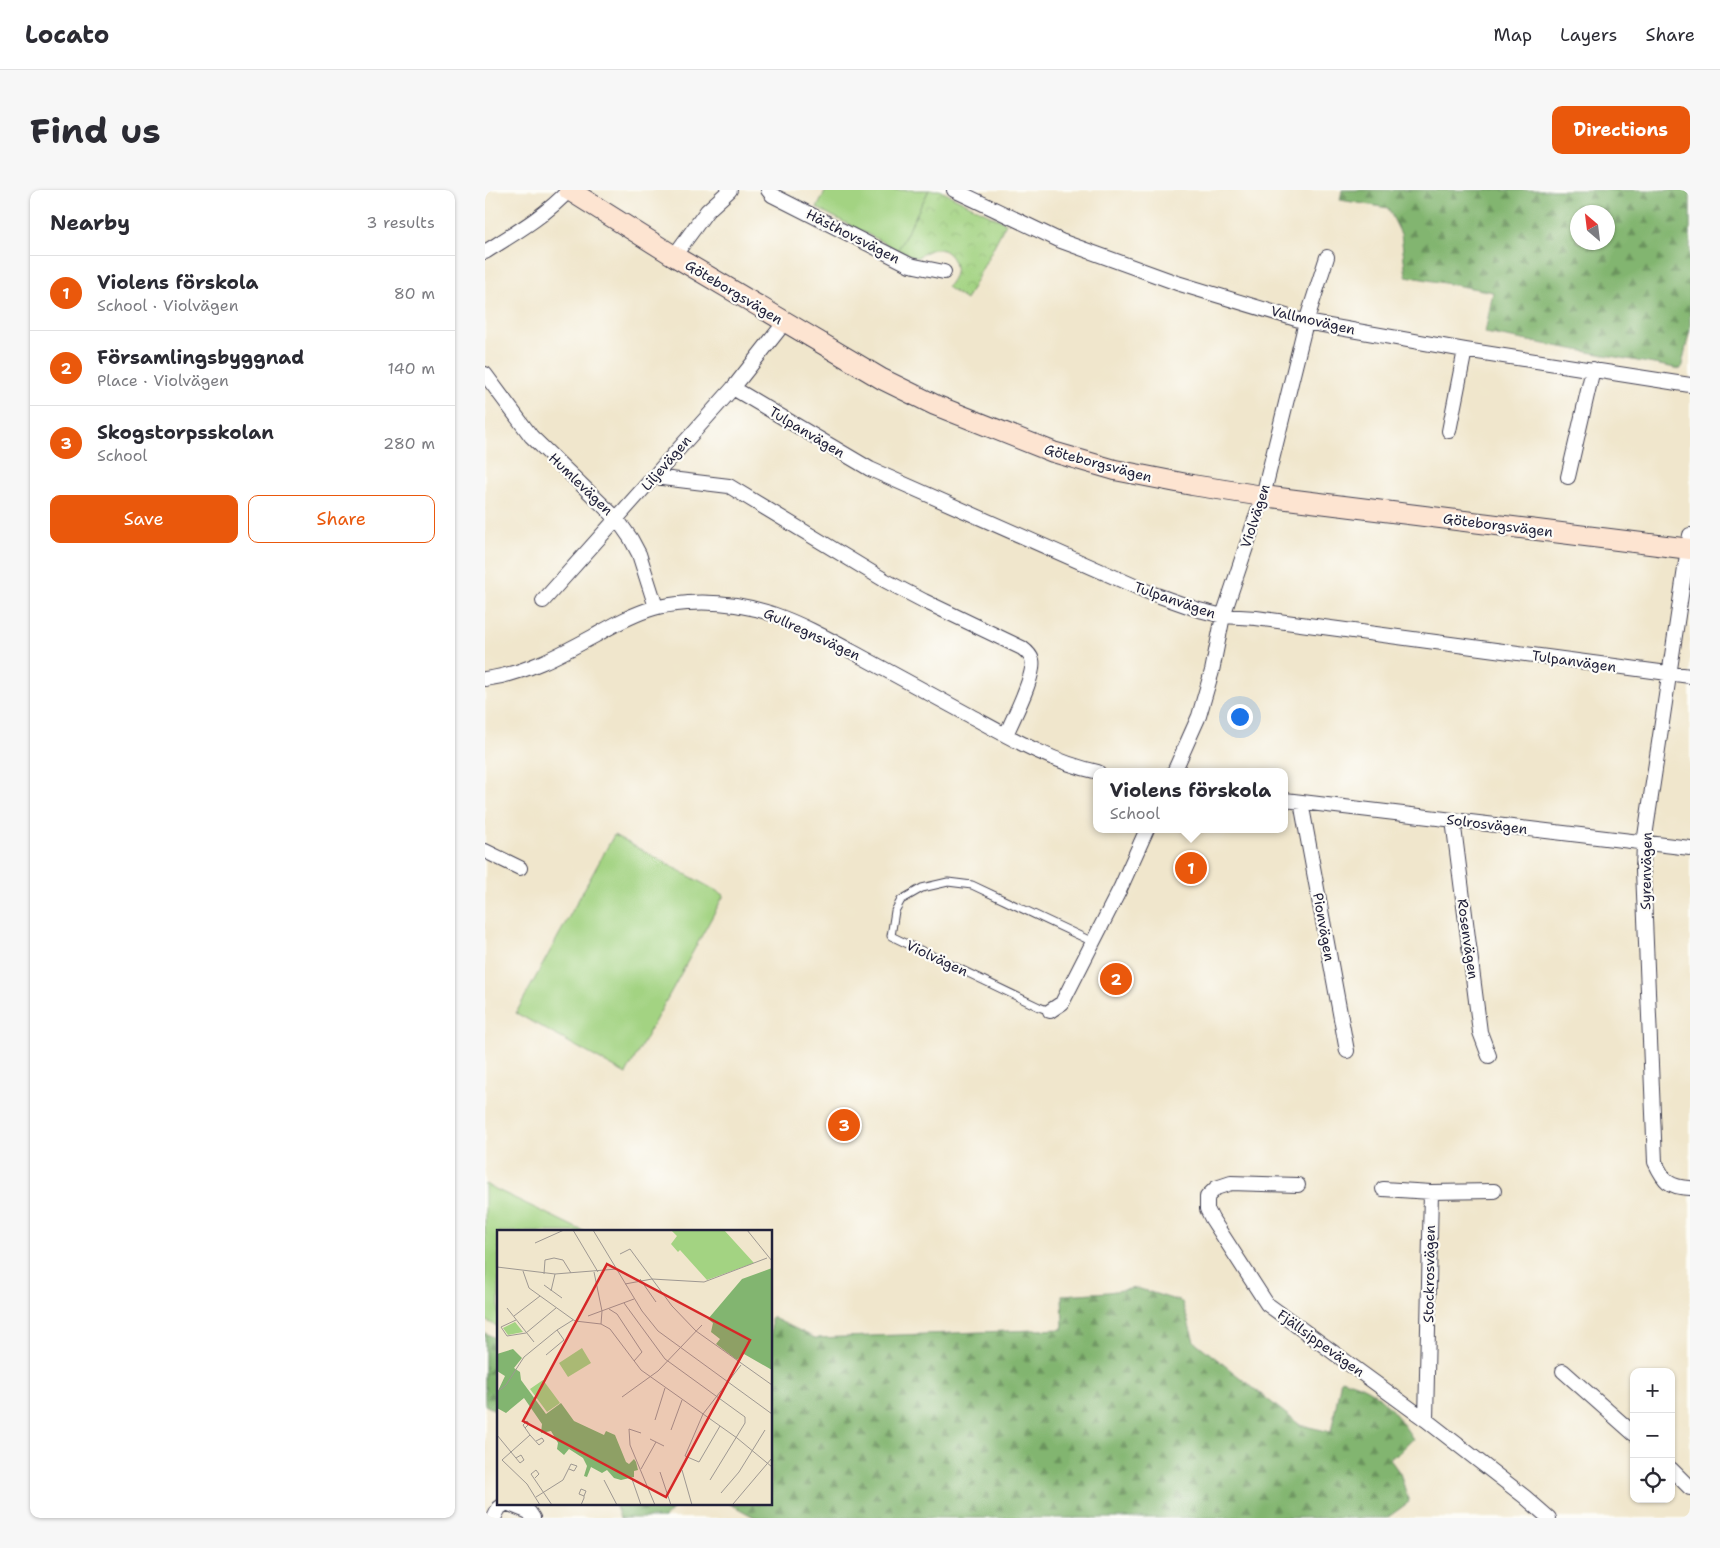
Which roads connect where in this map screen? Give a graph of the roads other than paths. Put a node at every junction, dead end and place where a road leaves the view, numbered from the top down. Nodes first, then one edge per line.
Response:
1 (569, 190) edge
2 (731, 190) edge
3 (768, 190) edge
4 (953, 190) edge
5 (485, 252) edge
6 (674, 256) junction
7 (1327, 257) dead end
8 (943, 272) dead end
9 (785, 322) junction
10 (1307, 322) junction
11 (1465, 350) junction
12 (1593, 369) junction
13 (485, 374) edge
14 (1690, 385) edge
15 (733, 388) junction
16 (1449, 431) dead end
17 (654, 477) junction
18 (1568, 477) dead end
19 (1263, 496) junction
20 (617, 519) junction
21 (1689, 544) edge
22 (543, 601) dead end
23 (656, 607) junction
24 (1223, 616) junction
25 (1670, 673) junction
26 (1690, 676) edge
27 (485, 679) edge
28 (1005, 735) junction
29 (1176, 768) edge
30 (1093, 771) edge
31 (1288, 800) edge
32 (1301, 802) junction
33 (1453, 820) junction
34 (1145, 833) edge
35 (1644, 843) junction
36 (1690, 848) edge
37 (485, 851) edge
38 (521, 868) dead end
39 (1093, 942) junction
40 (1050, 1011) joint
41 (1347, 1051) dead end
42 (1489, 1056) dead end
43 (1298, 1185) dead end
44 (1690, 1188) edge
45 (1383, 1189) dead end
46 (1431, 1192) junction
47 (1495, 1192) dead end
48 (1563, 1371) dead end
49 (1426, 1420) junction
50 (1630, 1430) edge
51 (1675, 1473) edge
52 (1690, 1488) edge
53 (502, 1506) edge
54 (514, 1506) edge
55 (494, 1518) edge
56 (533, 1518) edge
57 (1549, 1518) edge

1 - 5 street
1 - 6 street, Göteborgsvägen
2 - 6 street
3 - 8 street, Hästhovsvägen
4 - 10 street, Vallmovägen
6 - 9 street, Göteborgsvägen
7 - 10 street, Violvägen
9 - 15 street, Liljevägen
9 - 19 street, Göteborgsvägen
10 - 11 street, Vallmovägen
10 - 19 street, Violvägen
11 - 12 street, Vallmovägen
11 - 16 street
12 - 14 street, Vallmovägen
12 - 18 street
13 - 20 street, Humlevägen
15 - 17 street, Liljevägen
15 - 24 street, Tulpanvägen
17 - 20 street, Liljevägen
17 - 28 street
19 - 21 street, Göteborgsvägen
19 - 24 street, Violvägen
20 - 22 street, Liljevägen
20 - 23 street, Humlevägen
21 - 25 street, Syrenvägen
23 - 27 street, Gullregnsvägen
23 - 28 street, Gullregnsvägen
24 - 25 street, Tulpanvägen
24 - 29 street, Violvägen
25 - 26 street, Tulpanvägen
25 - 35 street, Syrenvägen
28 - 30 street, Gullregnsvägen
31 - 32 street, Solrosvägen
32 - 33 street, Solrosvägen
32 - 41 street, Pionvägen
33 - 35 street, Solrosvägen
33 - 42 street, Rosenvägen
34 - 39 street, Violvägen
35 - 36 street, Solrosvägen
35 - 44 street, Syrenvägen
37 - 38 street
39 - 40 street, Violvägen
39 - 40 lane, Violvägen
43 - 49 street, Fjällsippevägen
45 - 46 street
46 - 47 street
46 - 49 street, Stockrosvägen
48 - 50 street
49 - 57 street, Fjällsippevägen
51 - 52 street
53 - 55 street
54 - 56 street

